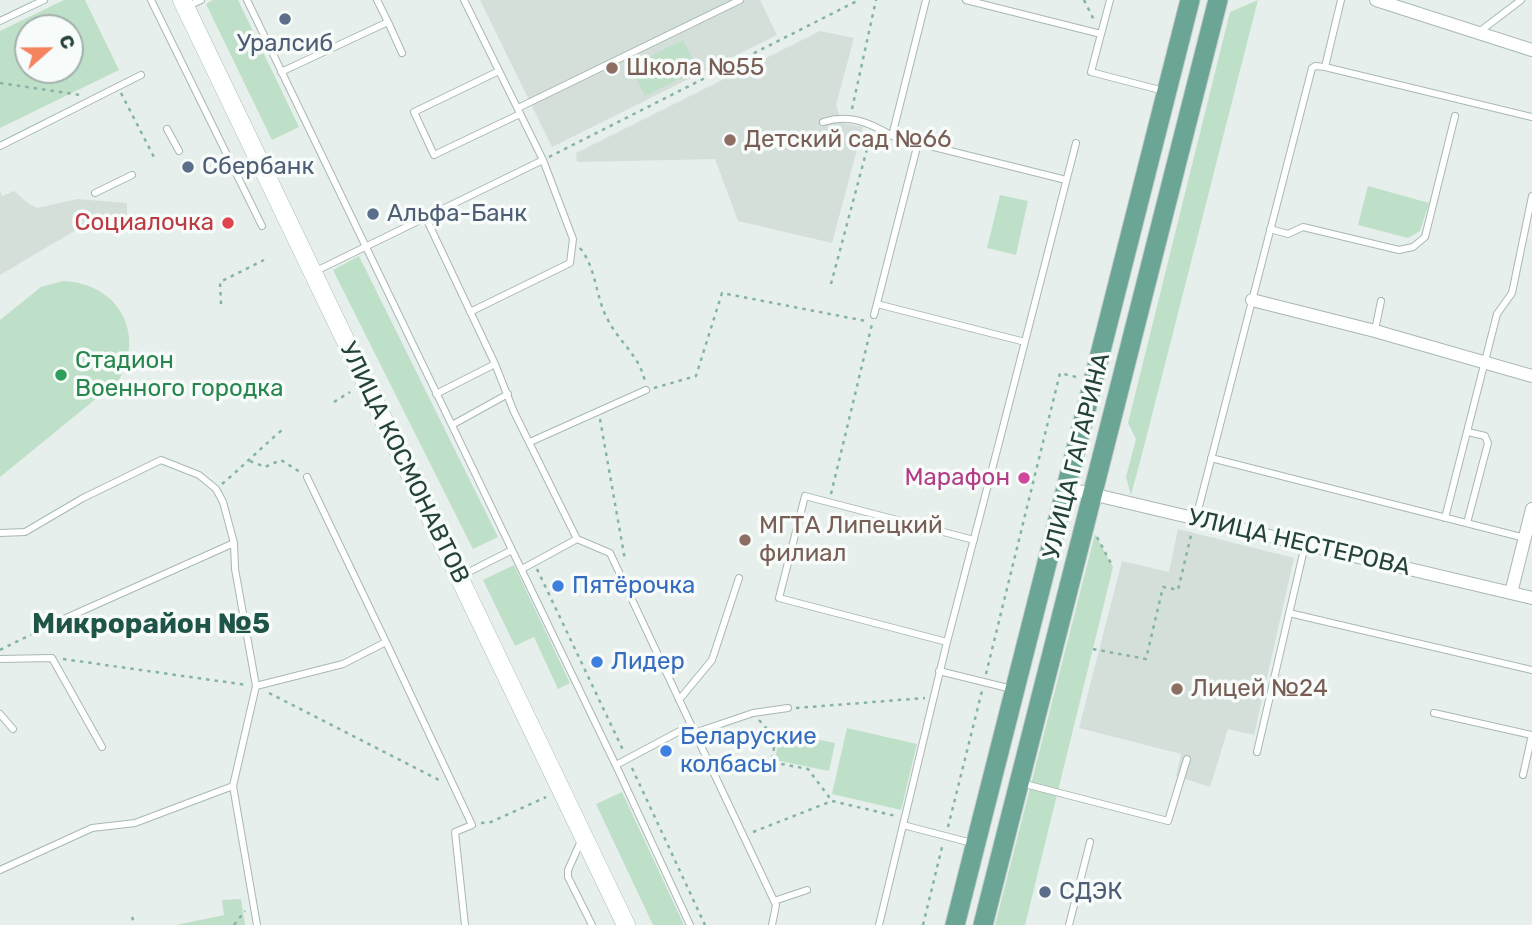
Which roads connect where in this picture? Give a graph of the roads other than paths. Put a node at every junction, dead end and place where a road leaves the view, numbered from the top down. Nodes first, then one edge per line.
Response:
1 (44, 0) edge
2 (150, 0) edge
3 (247, 0) edge
4 (377, 0) edge
5 (464, 0) edge
6 (740, 0) edge
7 (926, 0) edge
8 (966, 0) edge
9 (1110, 0) edge
10 (1190, 0) edge
11 (1218, 0) edge
12 (1342, 0) edge
13 (1376, 0) edge
14 (1521, 0) edge
15 (190, 2) edge
16 (1399, 4) edge
17 (0, 21) edge
18 (388, 22) junction
19 (1479, 32) junction
20 (1101, 34) junction
21 (1532, 50) edge
22 (402, 53) dead end
23 (1325, 67) junction
24 (499, 71) junction
25 (281, 72) junction
26 (141, 75) dead end
27 (1166, 91) junction
28 (519, 111) junction
29 (1455, 116) dead end
30 (1532, 117) edge
31 (823, 122) dead end
32 (167, 129) dead end
33 (891, 136) junction
34 (918, 143) junction
35 (1076, 143) dead end
36 (0, 146) edge
37 (179, 151) dead end
38 (543, 160) junction
39 (132, 175) dead end
40 (1066, 180) junction
41 (95, 193) dead end
42 (1532, 197) edge
43 (425, 216) junction
44 (262, 226) dead end
45 (1270, 229) junction
46 (366, 247) junction
47 (313, 272) junction
48 (1252, 300) junction
49 (1381, 302) dead end
50 (877, 303) junction
51 (470, 312) junction
52 (874, 319) road end
53 (1375, 331) junction
54 (1025, 342) junction
55 (1486, 362) junction
56 (495, 364) junction
57 (1532, 376) edge
58 (646, 390) road end
59 (436, 394) junction
60 (508, 394) junction
61 (452, 425) junction
62 (1468, 432) junction
63 (530, 442) junction
64 (1211, 458) junction
65 (307, 477) road end
66 (1066, 488) junction
67 (1092, 495) junction
68 (1532, 509) edge
69 (1445, 518) junction
70 (1194, 523) junction
71 (1467, 523) junction
72 (0, 533) edge
73 (1525, 538) junction
74 (577, 539) junction
75 (974, 540) junction
76 (234, 543) junction
77 (1306, 545) junction
78 (512, 550) junction
79 (522, 569) junction
80 (459, 577) junction
81 (739, 578) dead end
82 (1511, 593) junction
83 (1532, 598) edge
84 (1289, 613) junction
85 (46, 627) road end
86 (386, 642) junction
87 (947, 642) junction
88 (0, 659) edge
89 (1532, 670) edge
90 (939, 671) junction
91 (256, 687) junction
92 (1015, 690) junction
93 (678, 700) junction
94 (788, 708) road end
95 (1434, 713) dead end
96 (0, 714) edge
97 (691, 726) junction
98 (13, 729) dead end
99 (694, 733) junction
100 (1532, 735) edge
101 (102, 747) dead end
102 (1257, 752) dead end
103 (1187, 759) dead end
104 (616, 765) junction
105 (1523, 775) dead end
106 (1019, 782) junction
107 (233, 786) junction
108 (903, 821) junction
109 (583, 836) junction
110 (1090, 842) dead end
111 (975, 844) junction
112 (0, 870) edge
113 (807, 890) dead end
114 (774, 901) junction
115 (257, 925) edge
116 (465, 925) edge
117 (592, 925) edge
118 (626, 925) edge
119 (690, 925) edge
120 (772, 925) edge
121 (879, 925) edge
122 (955, 925) edge
123 (983, 925) edge
124 (1069, 925) edge

1 - 17 lane
2 - 44 lane
3 - 25 lane
4 - 18 lane
5 - 24 lane
6 - 28 lane
7 - 33 lane
8 - 20 lane
9 - 20 lane
10 - 27 main road, УЛИЦА ГАГАРИНА
11 - 67 main road, УЛИЦА ГАГАРИНА
12 - 23 lane
13 - 16 street
14 - 19 lane
15 - 47 main road, УЛИЦА КОСМОНАВТОВ
16 - 19 street
18 - 22 lane
18 - 25 lane
19 - 21 street
20 - 27 lane
23 - 30 lane
23 - 45 lane
24 - 28 lane
24 - 28 lane
25 - 46 lane
26 - 36 lane
27 - 66 main road, УЛИЦА ГАГАРИНА
28 - 38 lane
29 - 45 lane
31 - 33 lane
32 - 37 lane
33 - 34 lane
34 - 40 lane
34 - 50 lane
35 - 40 lane
38 - 43 lane
38 - 51 lane
39 - 41 lane
40 - 54 lane
42 - 55 lane
43 - 46 lane
43 - 51 lane
45 - 48 lane
46 - 47 lane
46 - 59 lane
47 - 80 main road, УЛИЦА КОСМОНАВТОВ
48 - 53 street
48 - 64 lane
49 - 53 lane
50 - 52 lane
50 - 54 lane
51 - 56 lane
53 - 55 street
54 - 75 lane
55 - 57 street
55 - 62 lane
56 - 59 lane
56 - 60 lane
58 - 63 lane
59 - 61 lane
60 - 61 lane
60 - 63 lane
61 - 78 lane
62 - 69 lane
62 - 71 lane
63 - 74 lane
64 - 69 lane
64 - 70 lane
65 - 86 lane
66 - 67 street, УЛИЦА НЕСТЕРОВА
66 - 92 main road, УЛИЦА ГАГАРИНА
67 - 70 street, УЛИЦА НЕСТЕРОВА
67 - 106 main road, УЛИЦА ГАГАРИНА
68 - 73 street
69 - 71 lane
70 - 77 street, УЛИЦА НЕСТЕРОВА
71 - 73 lane
72 - 76 lane
73 - 82 street
74 - 79 lane
74 - 93 lane
75 - 87 lane
75 - 87 lane
76 - 85 lane
76 - 91 lane
77 - 82 street, УЛИЦА НЕСТЕРОВА
77 - 84 lane
78 - 79 lane
78 - 80 lane
79 - 104 lane
80 - 109 main road, УЛИЦА КОСМОНАВТОВ
81 - 93 lane
82 - 83 street, УЛИЦА НЕСТЕРОВА
84 - 89 lane
84 - 102 lane
86 - 91 lane
86 - 116 lane
87 - 90 lane
88 - 101 lane
90 - 92 lane
90 - 108 lane
91 - 107 lane
92 - 111 main road, УЛИЦА ГАГАРИНА
93 - 97 lane
94 - 99 lane
95 - 100 lane
96 - 98 lane
97 - 99 lane
97 - 104 lane
99 - 114 lane
100 - 105 lane
103 - 106 lane
104 - 119 lane
106 - 123 main road, УЛИЦА ГАГАРИНА
107 - 112 lane
107 - 115 lane
108 - 111 lane
108 - 121 lane
109 - 117 lane
109 - 118 main road, УЛИЦА КОСМОНАВТОВ
110 - 124 lane
111 - 122 main road, УЛИЦА ГАГАРИНА
113 - 114 lane
114 - 120 lane

